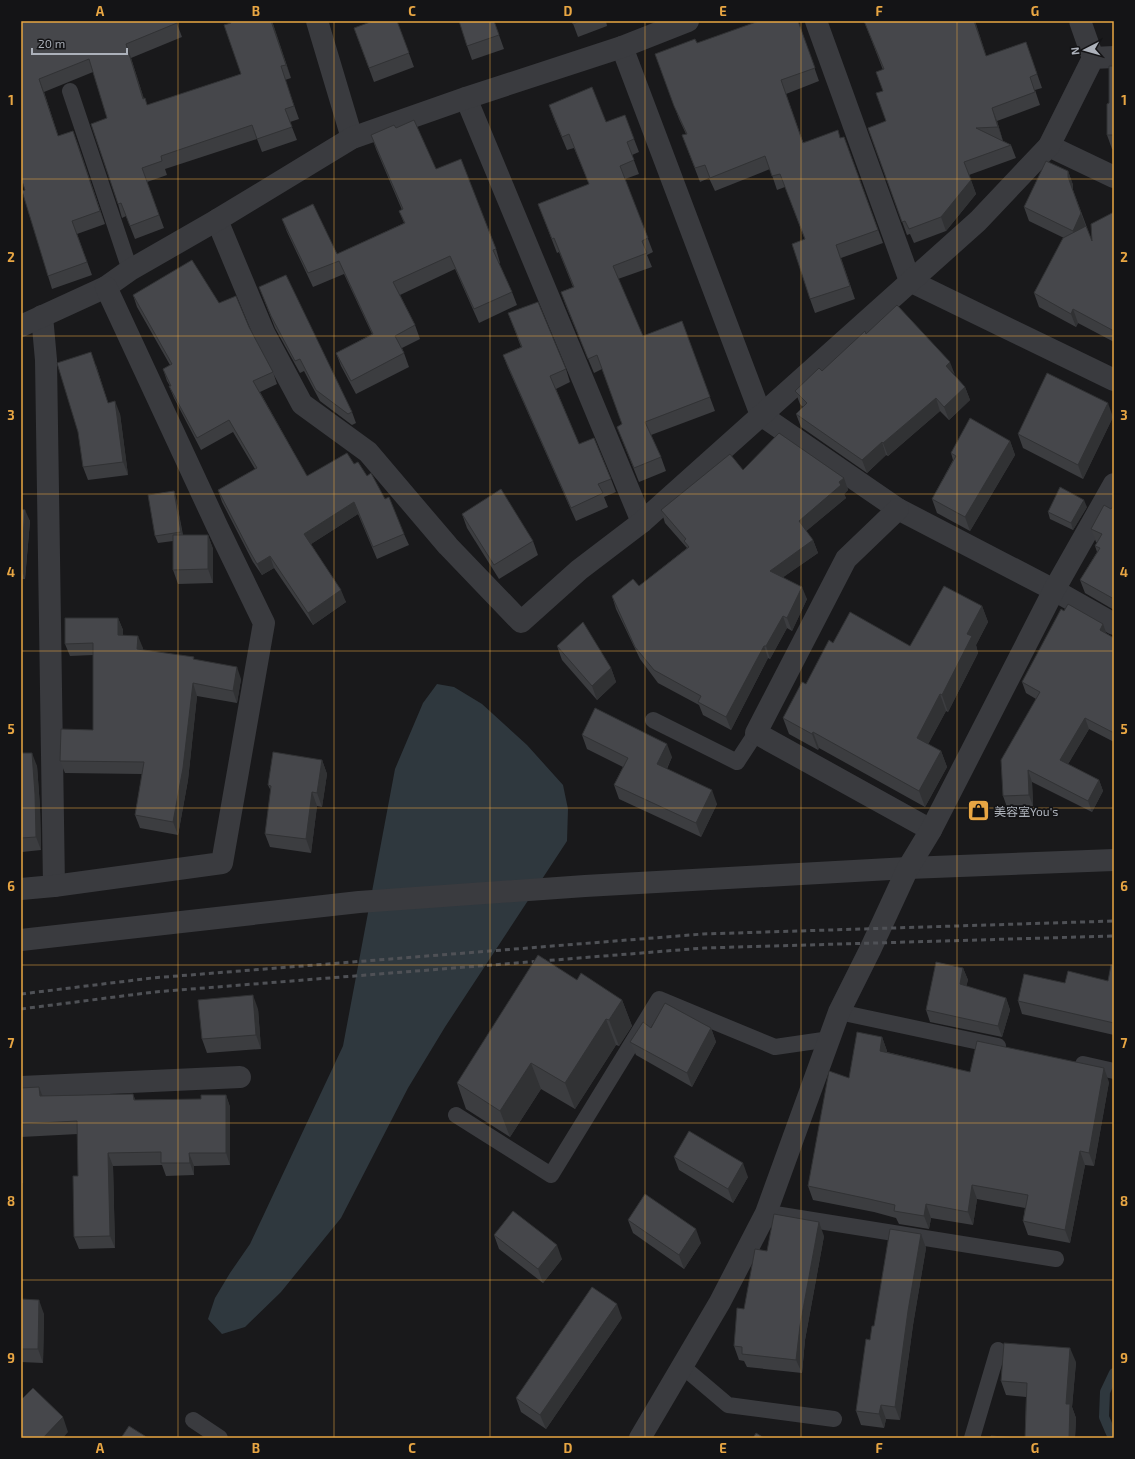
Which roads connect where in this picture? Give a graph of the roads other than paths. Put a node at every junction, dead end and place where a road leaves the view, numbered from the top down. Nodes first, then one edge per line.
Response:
1 (317, 21) edge
2 (688, 21) edge
3 (816, 21) edge
4 (1080, 21) edge
5 (656, 27) edge
6 (622, 47) junction
7 (1103, 58) edge
8 (70, 91) dead end
9 (466, 98) junction
10 (352, 138) junction
11 (1049, 146) junction
12 (1114, 177) edge
13 (217, 220) junction
14 (130, 270) junction
15 (910, 281) junction
16 (106, 287) junction
17 (42, 316) junction
18 (21, 326) edge
19 (1114, 380) edge
20 (761, 415) junction
21 (1114, 484) edge
22 (898, 509) junction
23 (642, 522) junction
24 (1054, 590) junction
25 (1114, 624) edge
26 (653, 720) dead end
27 (756, 733) junction
28 (931, 830) junction
29 (1114, 860) edge
30 (908, 868) junction
31 (54, 886) junction
32 (21, 889) edge
33 (21, 940) edge
34 (839, 1012) junction
35 (830, 1039) junction
36 (1015, 1050) edge
37 (1068, 1061) edge
38 (1114, 1071) edge
39 (240, 1078) dead end
40 (21, 1087) edge
41 (456, 1115) dead end
42 (766, 1213) junction
43 (1056, 1259) dead end
44 (998, 1350) dead end
45 (682, 1366) junction
46 (834, 1419) dead end
47 (193, 1420) dead end
48 (220, 1438) edge
49 (640, 1438) edge
50 (972, 1438) edge

1 - 10 street
2 - 5 street
3 - 15 street
4 - 7 street
5 - 6 street
6 - 9 street
6 - 20 street
7 - 11 street
8 - 14 lane
9 - 10 street
9 - 23 street
10 - 13 street
11 - 12 street
11 - 15 street
13 - 14 street
13 - 23 street
14 - 16 street
15 - 19 street
15 - 20 street
16 - 17 street
16 - 31 street
17 - 18 street
17 - 31 street
20 - 22 street
20 - 23 street
21 - 24 street
22 - 24 street
22 - 27 street
24 - 25 street
24 - 28 street
26 - 27 lane
27 - 28 street
28 - 30 street
29 - 30 street
30 - 33 street
30 - 34 street
31 - 32 street
34 - 35 street
34 - 36 lane
35 - 41 lane
35 - 42 street
37 - 38 lane
39 - 40 street
42 - 43 lane
42 - 45 street
44 - 50 lane
45 - 46 lane
45 - 49 street
47 - 48 lane

